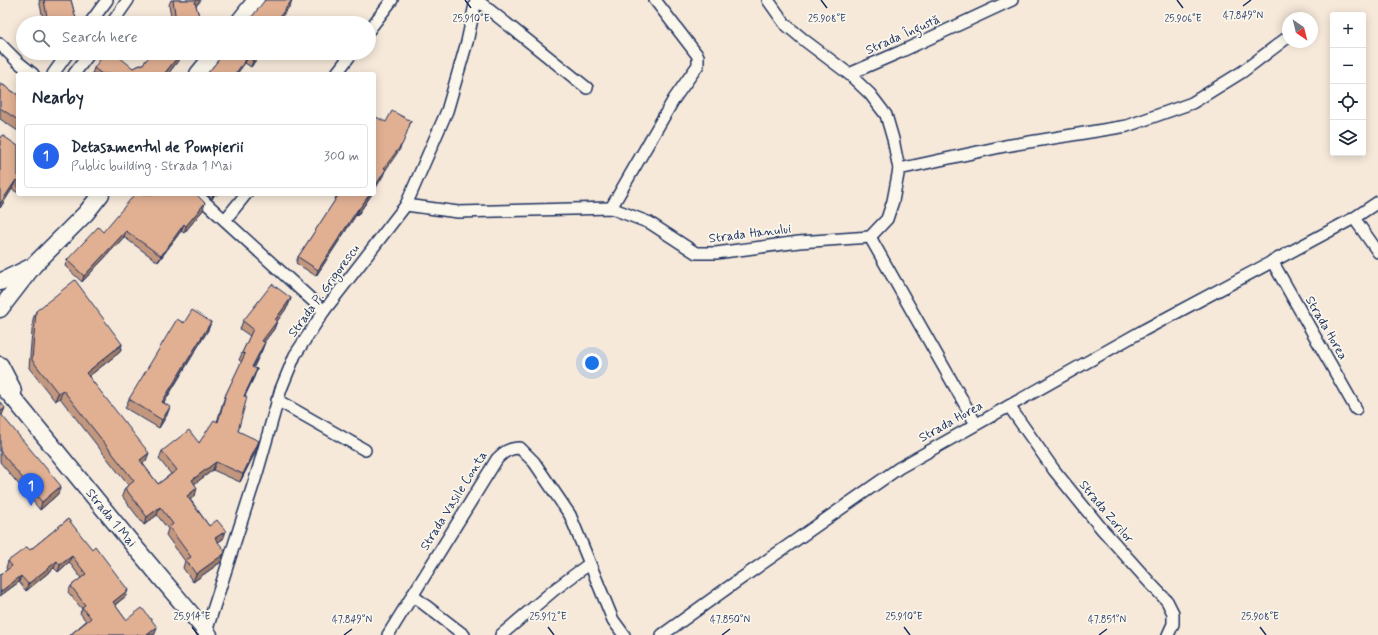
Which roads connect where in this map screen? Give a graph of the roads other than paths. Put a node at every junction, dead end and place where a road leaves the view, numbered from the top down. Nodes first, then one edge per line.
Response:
1 (107, 0) edge
2 (128, 0) edge
3 (256, 0) edge
4 (392, 0) edge
5 (477, 0) edge
6 (655, 0) edge
7 (768, 0) edge
8 (1012, 0) edge
9 (95, 16) edge
10 (117, 16) edge
11 (243, 16) edge
12 (376, 21) edge
13 (1282, 42) edge
14 (0, 44) edge
15 (16, 60) edge
16 (16, 60) edge
17 (63, 60) edge
18 (85, 60) edge
19 (209, 60) edge
20 (347, 60) edge
21 (30, 72) edge
22 (54, 72) edge
23 (76, 72) edge
24 (200, 72) edge
25 (338, 72) edge
26 (849, 74) junction
27 (587, 88) dead end
28 (899, 168) junction
29 (99, 196) edge
30 (198, 196) edge
31 (244, 196) edge
32 (1378, 202) edge
33 (406, 205) junction
34 (611, 208) junction
35 (1354, 218) junction
36 (225, 220) junction
37 (870, 238) junction
38 (1378, 252) edge
39 (1272, 261) junction
40 (34, 265) junction
41 (0, 282) edge
42 (0, 309) edge
43 (324, 311) junction
44 (0, 313) edge
45 (0, 321) edge
46 (0, 366) edge
47 (0, 384) edge
48 (14, 399) junction
49 (277, 400) junction
50 (1009, 406) junction
51 (1356, 409) dead end
52 (976, 424) junction
53 (364, 450) dead end
54 (589, 564) junction
55 (412, 595) junction
56 (207, 634) edge
57 (388, 635) edge
58 (464, 635) edge
59 (501, 635) edge
60 (624, 635) edge
61 (662, 635) edge
62 (1168, 635) edge

1 - 9 street
2 - 10 street
3 - 11 main road
4 - 12 street
5 - 27 street
5 - 33 street, Strada P. Grigorescu
6 - 34 street
7 - 26 street
8 - 26 street, Strada Îngustă
13 - 28 street
14 - 15 street
16 - 21 street
17 - 22 street
18 - 23 street
19 - 24 main road
20 - 25 street
26 - 28 street
28 - 37 street
29 - 40 main road
30 - 36 street
31 - 36 street
32 - 35 street, Strada Horea
33 - 34 street, Strada Hanului
33 - 43 street, Strada P. Grigorescu
34 - 37 street, Strada Hanului
35 - 38 street
35 - 39 street, Strada Horea
36 - 43 street
37 - 52 street
39 - 50 street, Strada Horea
39 - 51 street, Strada Horea
40 - 41 main road
40 - 42 main road
43 - 49 street, Strada P. Grigorescu
44 - 45 main road
46 - 48 main road, Strada 1 Mai
47 - 48 main road, Strada 1 Mai
48 - 56 main road, Strada 1 Mai
49 - 53 street
49 - 56 street, Strada P. Grigorescu
50 - 52 street, Strada Horea
50 - 62 street, Strada Zorilor
52 - 61 street, Strada Horea
54 - 55 street, Strada Vasile Conta
54 - 59 street
54 - 60 street, Strada Vasile Conta
55 - 57 street, Strada Vasile Conta
55 - 58 street

